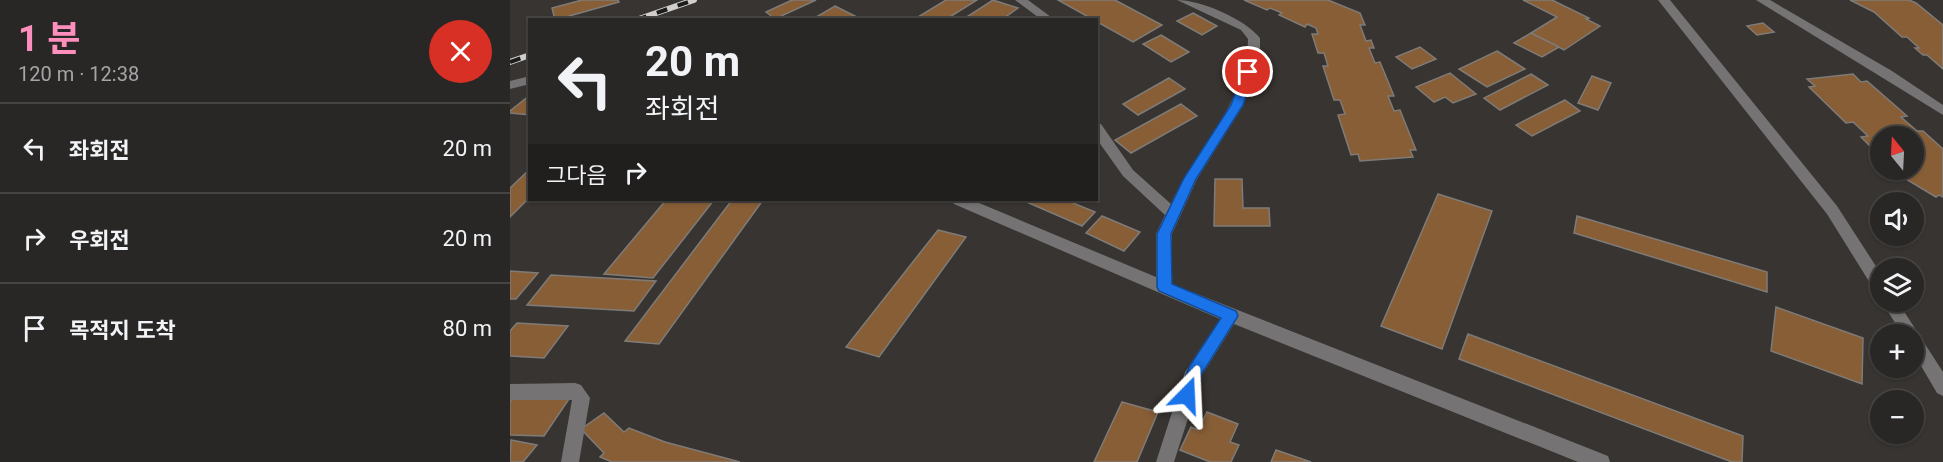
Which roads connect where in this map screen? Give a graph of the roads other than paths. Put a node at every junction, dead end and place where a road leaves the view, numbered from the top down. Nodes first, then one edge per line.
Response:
1 (1021, 0) edge
2 (1183, 0) edge
3 (1664, 0) edge
4 (1762, 0) edge
5 (1047, 18) edge
6 (528, 80) edge
7 (510, 85) edge
8 (1943, 111) edge
9 (1098, 130) edge
10 (961, 201) edge
11 (1173, 214) junction
12 (1870, 270) edge
13 (1164, 287) junction
14 (1231, 316) junction
15 (1924, 356) edge
16 (1943, 388) edge
17 (510, 392) edge
18 (570, 462) edge
19 (1165, 462) edge
20 (1601, 462) edge

1 - 5 street
2 - 11 street
3 - 12 street
4 - 8 street
6 - 7 street
9 - 11 street
10 - 13 street
11 - 13 street
13 - 14 street
14 - 19 street
14 - 20 street
15 - 16 street
17 - 18 street

